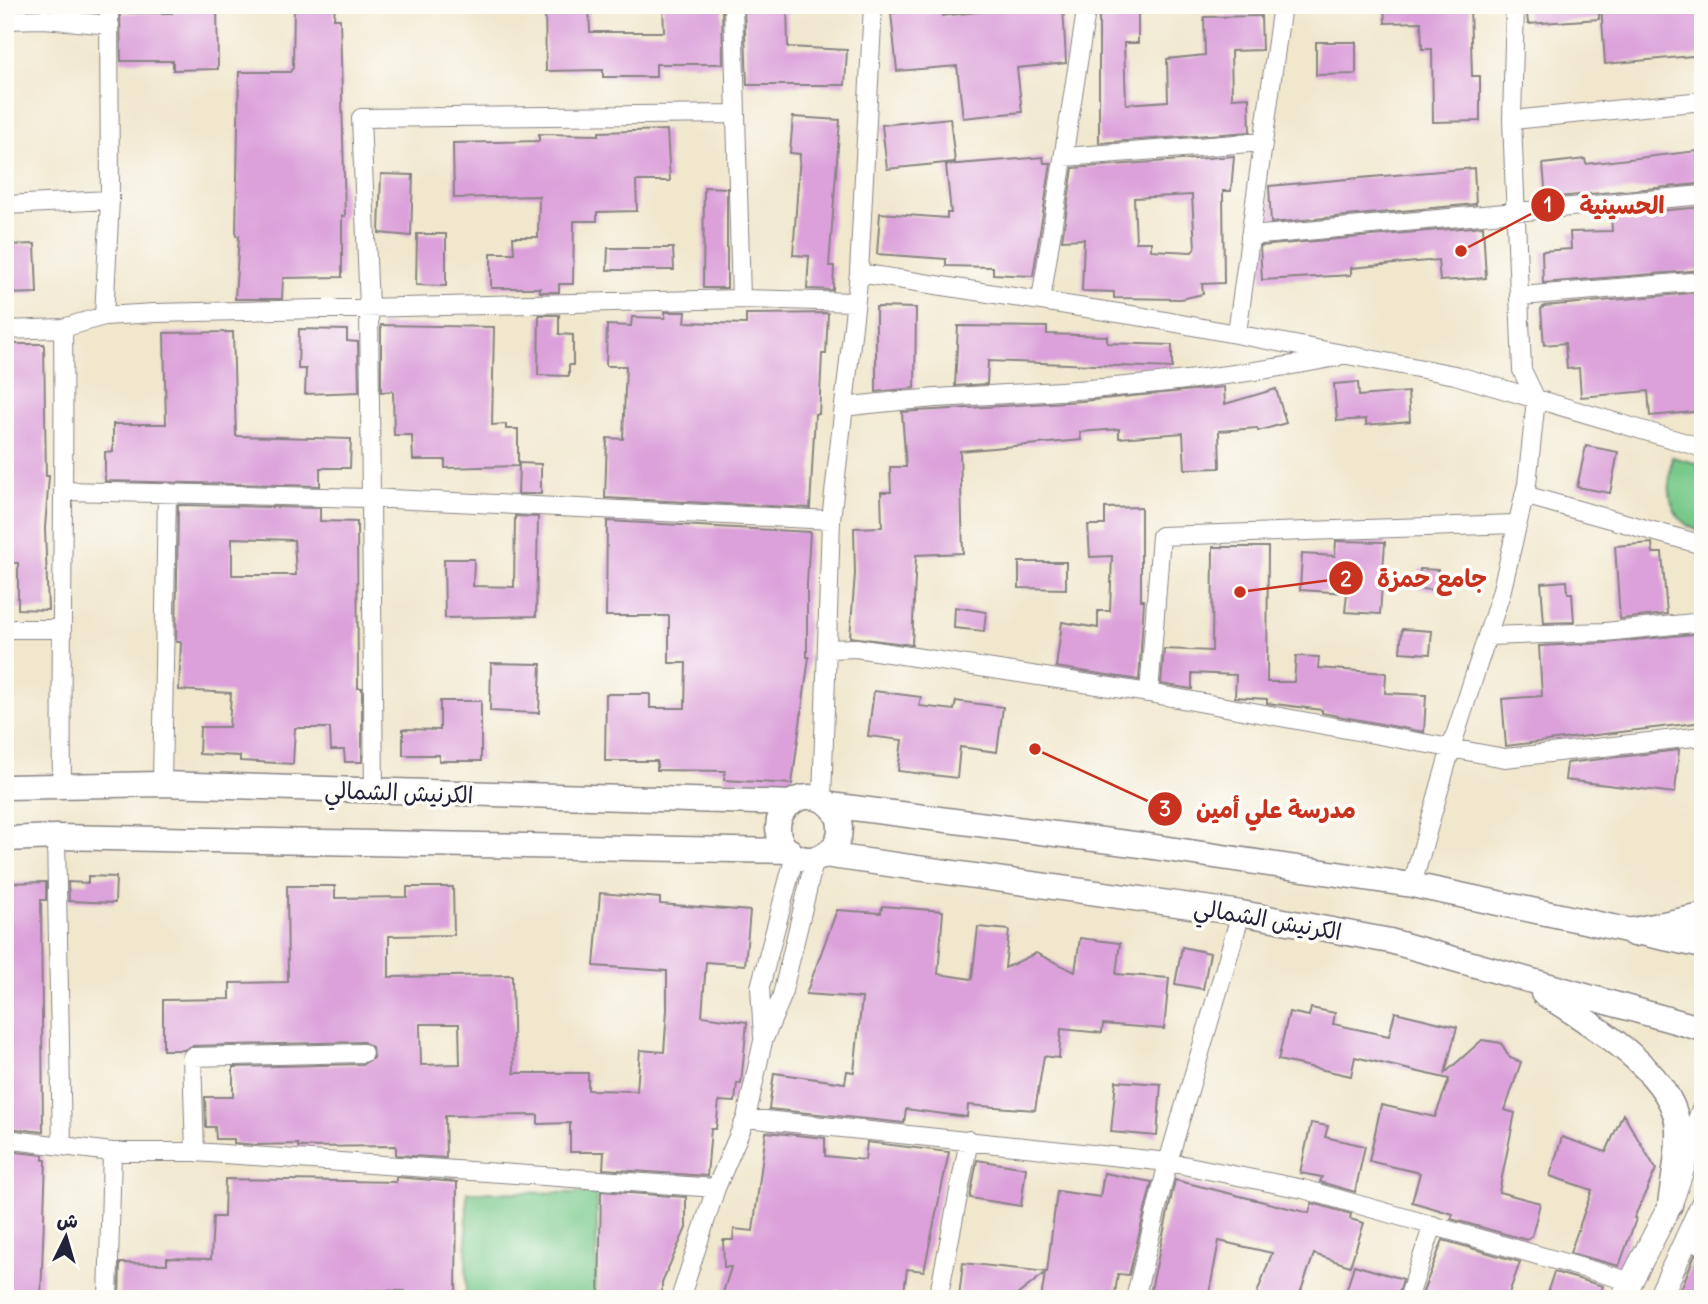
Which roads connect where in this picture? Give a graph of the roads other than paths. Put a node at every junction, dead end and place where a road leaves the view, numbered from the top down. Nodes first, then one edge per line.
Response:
1 (109, 5) edge
2 (733, 5) edge
3 (873, 5) edge
4 (1087, 5) edge
5 (1282, 5) edge
6 (1515, 5) edge
7 (5, 20) edge
8 (110, 25) junction
9 (1703, 102) edge
10 (735, 114) junction
11 (1512, 120) junction
12 (1263, 142) junction
13 (1064, 157) junction
14 (1703, 195) edge
15 (110, 200) junction
16 (5, 205) edge
17 (1517, 212) junction
18 (1250, 236) junction
19 (859, 273) junction
20 (1703, 281) edge
21 (1521, 296) junction
22 (741, 299) junction
23 (1041, 300) junction
24 (855, 302) junction
25 (369, 307) junction
26 (104, 316) junction
27 (63, 328) junction
28 (5, 330) edge
29 (1237, 333) junction
30 (1348, 354) junction
31 (1536, 399) junction
32 (844, 407) junction
33 (1703, 447) edge
34 (65, 491) junction
35 (167, 492) junction
36 (1524, 495) junction
37 (369, 498) junction
38 (831, 520) junction
39 (1515, 524) junction
40 (1703, 545) edge
41 (1703, 622) edge
42 (5, 629) edge
43 (60, 629) junction
44 (1487, 636) junction
45 (828, 649) junction
46 (1149, 693) junction
47 (1703, 736) edge
48 (1451, 748) junction
49 (62, 784) junction
50 (162, 784) junction
51 (5, 787) edge
52 (373, 791) junction
53 (792, 803) junction
54 (826, 803) junction
55 (56, 837) junction
56 (5, 839) edge
57 (806, 855) junction
58 (1412, 885) junction
59 (1241, 913) junction
60 (1703, 918) edge
61 (1633, 932) junction
62 (1703, 946) edge
63 (1528, 982) junction
64 (1703, 1029) edge
65 (363, 1053) dead end
66 (1703, 1110) edge
67 (746, 1118) junction
68 (5, 1139) edge
69 (969, 1140) junction
70 (62, 1146) junction
71 (112, 1152) junction
72 (195, 1152) junction
73 (1168, 1162) junction
74 (716, 1188) junction
75 (1703, 1203) edge
76 (1670, 1205) junction
77 (1433, 1225) junction
78 (1693, 1242) edge
79 (1625, 1290) edge
80 (108, 1299) edge
81 (680, 1299) edge
82 (938, 1299) edge
83 (1135, 1299) edge
84 (1408, 1299) edge
85 (1659, 1299) edge

1 - 8 street
2 - 10 street
3 - 19 street
4 - 13 street
5 - 12 street
6 - 11 street
7 - 8 street
8 - 15 street
9 - 11 street
10 - 22 street
10 - 25 street
11 - 17 street
12 - 13 street
12 - 18 street
13 - 23 street
14 - 17 street
15 - 16 street
15 - 26 street
17 - 18 street
17 - 21 street
18 - 29 street
19 - 23 street
19 - 24 street
20 - 21 street
21 - 31 street
22 - 24 street
22 - 25 street
23 - 29 street
24 - 32 street
25 - 26 street
25 - 37 street
26 - 27 street
27 - 28 street
27 - 34 street
29 - 30 street
30 - 31 street
30 - 32 street
31 - 33 street
31 - 36 street
32 - 38 street
34 - 35 street
34 - 43 street
35 - 37 street
35 - 50 street
36 - 39 street
36 - 40 street
37 - 38 street
37 - 52 street
38 - 45 street
39 - 44 street
39 - 46 street
41 - 44 street
42 - 43 street
43 - 49 street
44 - 48 street
45 - 46 street
45 - 54 street
46 - 48 street
47 - 48 street
48 - 58 street
49 - 50 main road, الكرنيش الشمالي
49 - 51 main road, الكرنيش الشمالي
50 - 52 main road, الكرنيش الشمالي
52 - 53 main road, الكرنيش الشمالي
53 - 54 main road
53 - 57 main road
54 - 57 main road
54 - 58 main road
55 - 56 main road, الكرنيش الشمالي
55 - 57 main road, الكرنيش الشمالي
55 - 70 street
57 - 59 main road, الكرنيش الشمالي
57 - 67 street
58 - 61 main road
59 - 63 main road, الكرنيش الشمالي
59 - 73 street
60 - 61 main road
61 - 62 main road
63 - 64 main road, الكرنيش الشمالي
63 - 76 main road
65 - 72 street
66 - 76 street
67 - 69 street
67 - 74 street
68 - 70 street
69 - 73 street
69 - 82 street
70 - 71 street
71 - 72 street
71 - 80 street
72 - 74 street
73 - 77 street
73 - 83 street
74 - 81 street
75 - 78 street
76 - 79 street
77 - 79 street
77 - 84 street
78 - 85 street

